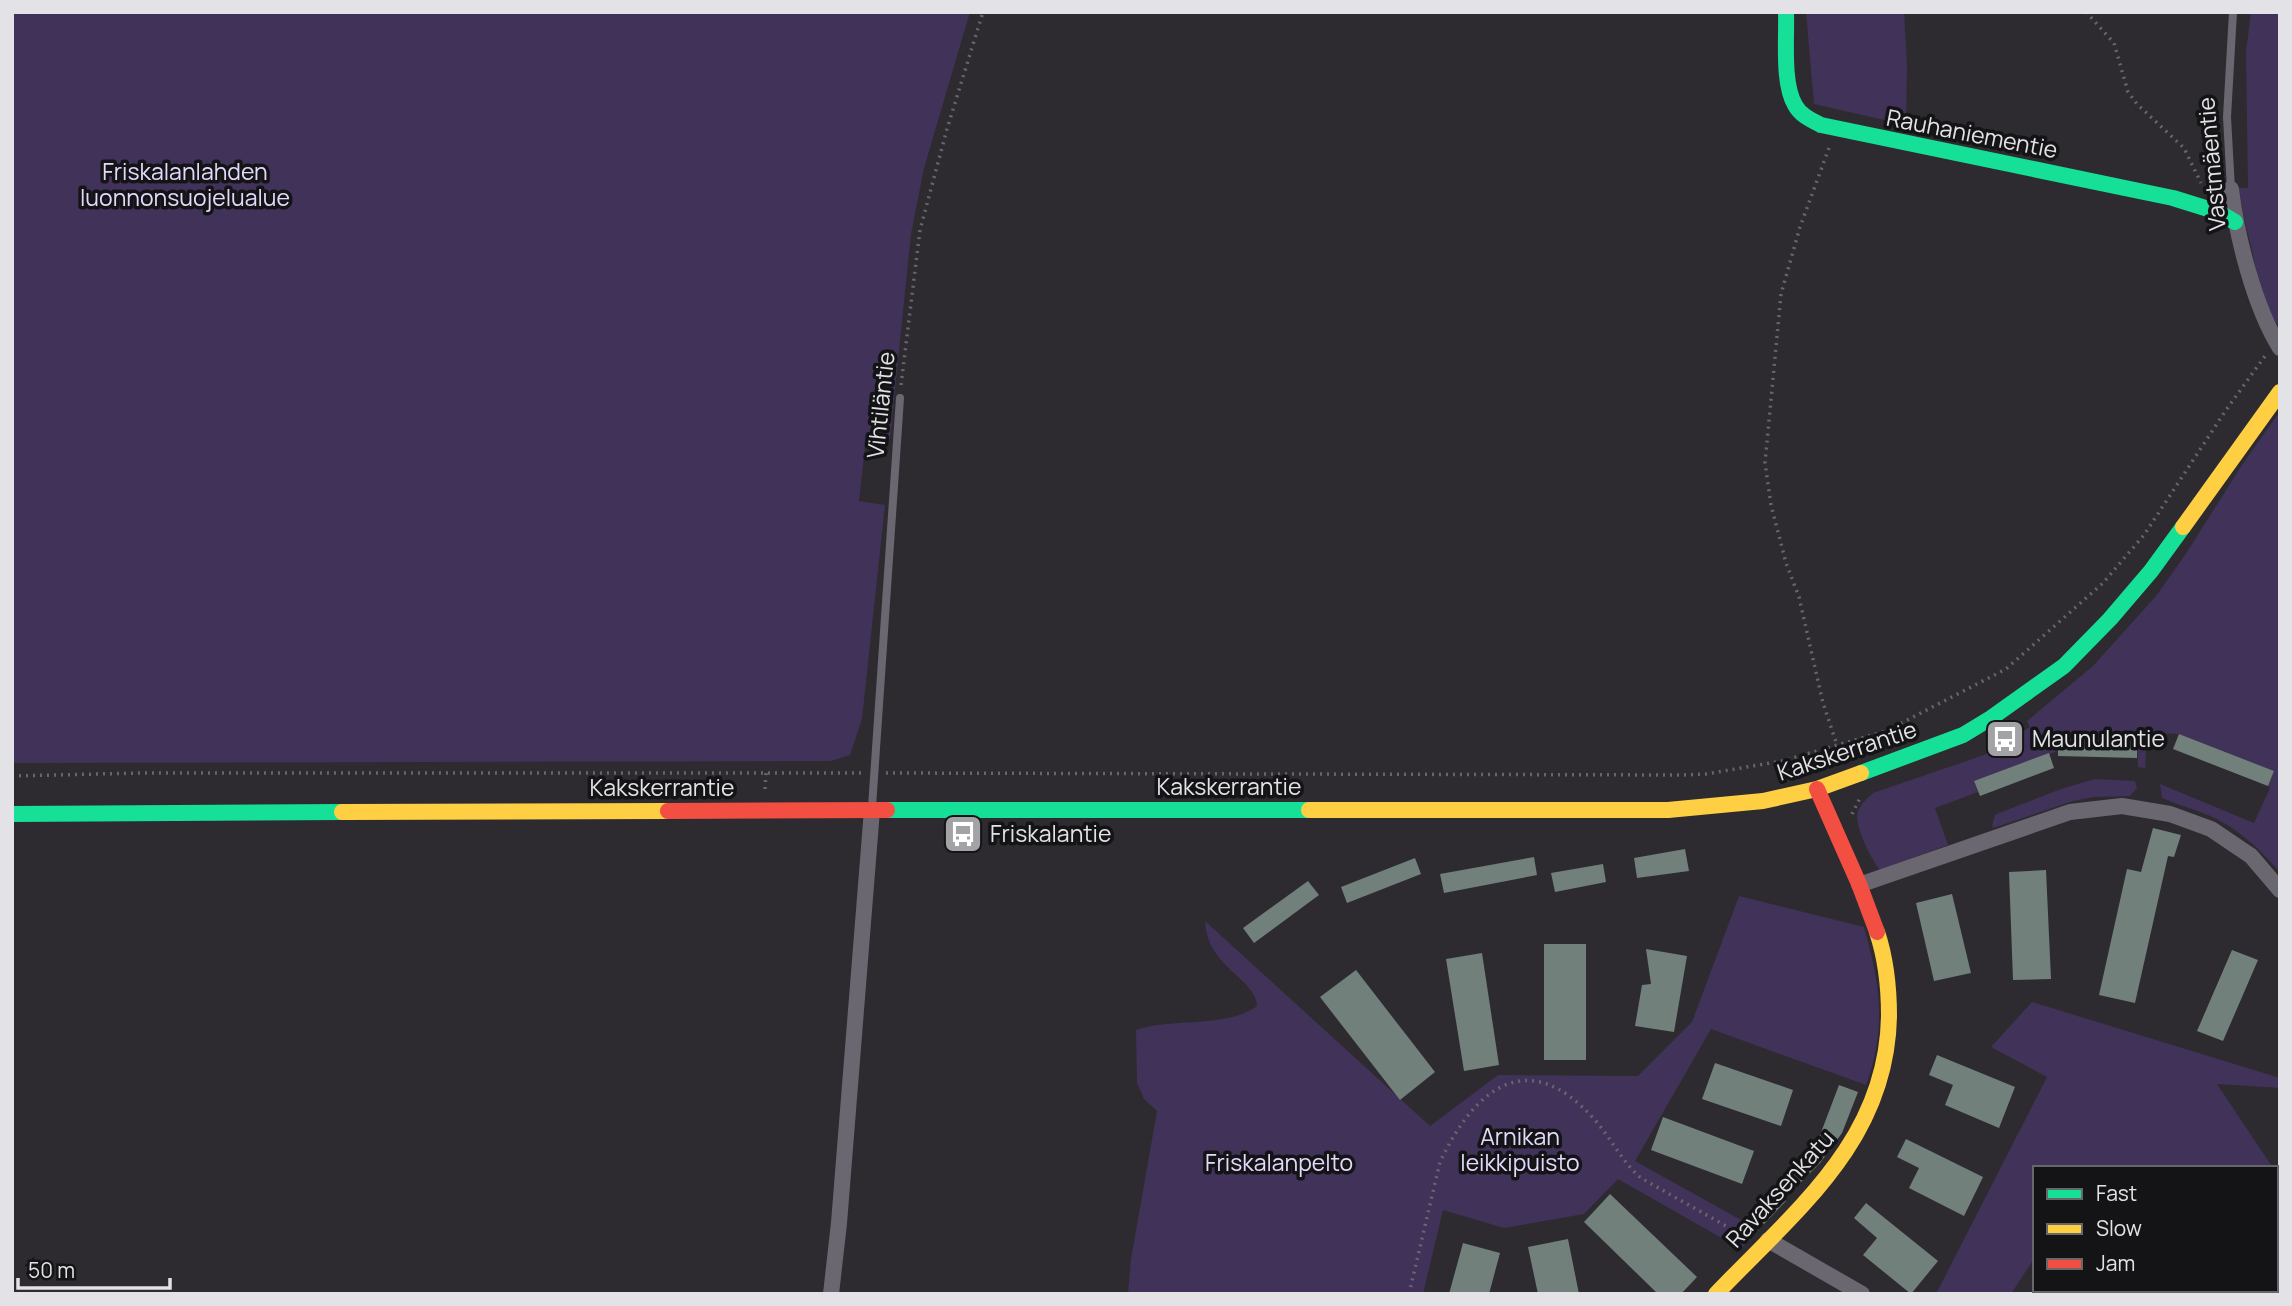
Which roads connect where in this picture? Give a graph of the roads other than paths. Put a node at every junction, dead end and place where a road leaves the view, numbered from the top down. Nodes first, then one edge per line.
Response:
1 (1786, 12) edge
2 (2232, 12) edge
3 (2231, 189) joint
4 (2235, 222) junction
5 (2275, 349) edge
6 (2280, 392) edge
7 (900, 398) road end
8 (1817, 789) junction
9 (872, 810) junction
10 (12, 814) edge
11 (1859, 885) junction
12 (2280, 890) edge
13 (1760, 1240) junction
14 (831, 1294) edge
15 (1716, 1294) edge
16 (1862, 1294) edge

1 - 4 main road, Rauhaniementie
2 - 3 lane, Vastmäentie
3 - 4 street, Vastmäentie
4 - 5 street, Vastmäentie
6 - 8 main road, Kakskerrantie
7 - 9 lane, Vihtiläntie
8 - 9 main road, Kakskerrantie
8 - 11 main road, Ravaksenkatu
9 - 10 main road, Kakskerrantie
9 - 14 street
11 - 12 street
11 - 13 main road, Ravaksenkatu
13 - 15 main road, Ravaksenkatu
13 - 16 street

